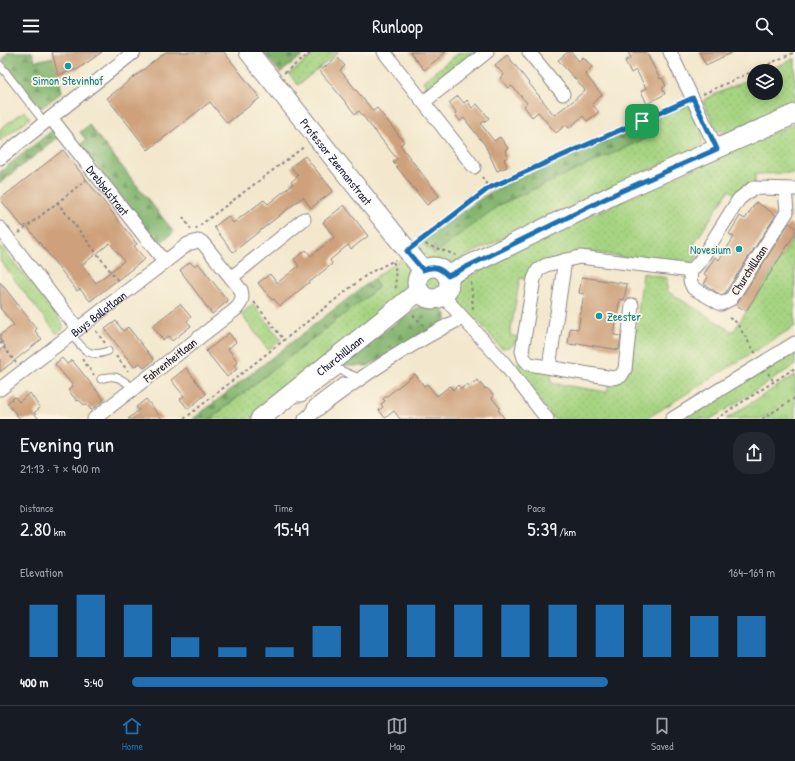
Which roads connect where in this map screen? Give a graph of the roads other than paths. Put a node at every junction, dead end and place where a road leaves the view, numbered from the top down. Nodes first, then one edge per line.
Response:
1 (249, 52) edge
2 (384, 52) edge
3 (487, 52) edge
4 (528, 52) edge
5 (670, 52) edge
6 (131, 53) edge
7 (0, 65) edge
8 (562, 94) dead end
9 (424, 102) junction
10 (795, 114) edge
11 (48, 120) junction
12 (717, 149) junction
13 (0, 158) edge
14 (474, 167) dead end
15 (790, 194) edge
16 (791, 214) edge
17 (304, 219) dead end
18 (0, 228) edge
19 (565, 260) junction
20 (165, 262) junction
21 (423, 270) junction
22 (691, 271) junction
23 (448, 276) junction
24 (232, 278) junction
25 (419, 292) junction
26 (443, 296) junction
27 (632, 306) dead end
28 (462, 318) junction
29 (72, 334) junction
30 (794, 343) edge
31 (108, 351) dead end
32 (522, 351) junction
33 (504, 363) junction
34 (549, 367) junction
35 (99, 379) road end
36 (361, 379) junction
37 (0, 389) edge
38 (133, 389) junction
39 (286, 398) junction
40 (94, 419) edge
41 (260, 419) edge
42 (304, 419) edge
43 (547, 419) edge
44 (672, 419) edge

1 - 21 main road, Professor Zeemanstraat
2 - 9 street
3 - 9 street
4 - 8 street
5 - 12 street
6 - 11 street
7 - 11 lane
9 - 14 street
10 - 12 main road
11 - 13 street
11 - 20 street, Drebbelstraat
12 - 23 main road
15 - 16 street, Churchilllaan
15 - 22 street, Churchilllaan
16 - 22 street, Churchilllaan
17 - 24 street
18 - 29 street
19 - 22 street
19 - 32 street
19 - 34 street
20 - 24 street, Buys Ballotlaan
20 - 29 street, Buys Ballotlaan
21 - 23 main road
21 - 25 main road
23 - 26 main road
24 - 38 street, Fahrenheitlaan
25 - 26 main road
25 - 39 main road, Churchilllaan
26 - 28 street
27 - 34 street
28 - 33 street
28 - 36 street
29 - 31 lane
29 - 37 street, Buys Ballotlaan
30 - 44 street
32 - 33 street
32 - 34 street
33 - 43 street
35 - 38 lane
36 - 39 lane
36 - 42 street
38 - 40 street, Fahrenheitlaan
39 - 41 main road, Churchilllaan

